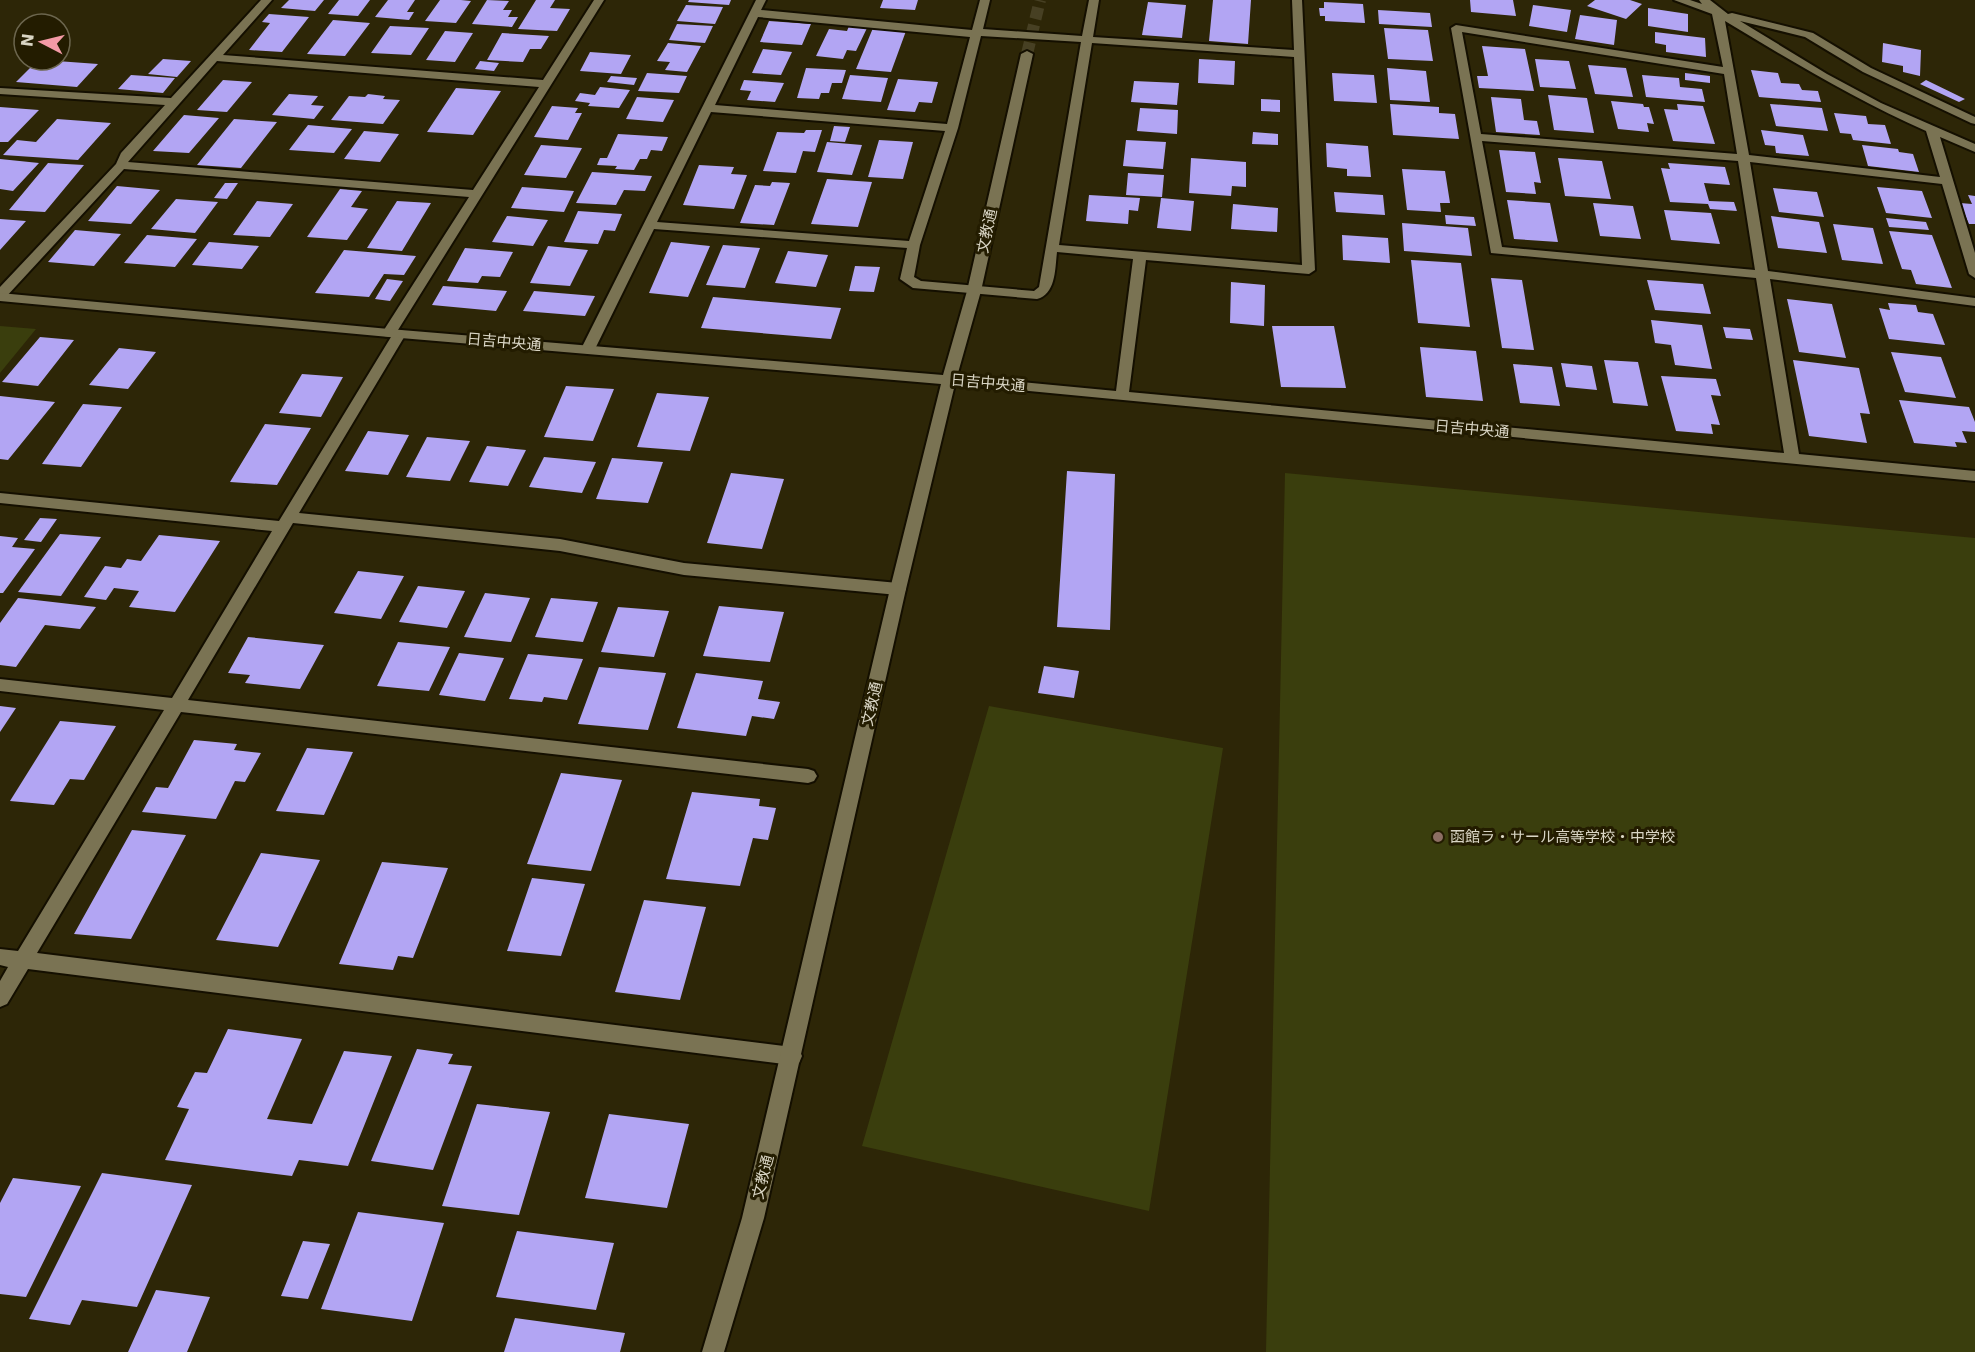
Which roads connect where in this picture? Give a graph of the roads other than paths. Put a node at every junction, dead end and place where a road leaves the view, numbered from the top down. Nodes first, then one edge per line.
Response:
1 (267, 0) edge
2 (599, 0) edge
3 (761, 0) edge
4 (985, 0) edge
5 (1094, 0) edge
6 (1296, 0) edge
7 (1679, 0) edge
8 (1704, 0) edge
9 (1717, 12) junction
10 (754, 13) junction
11 (976, 33) junction
12 (1088, 40) junction
13 (1027, 54) tunnel mouth
14 (1299, 54) junction
15 (216, 58) junction
16 (1728, 71) junction
17 (547, 84) junction
18 (0, 91) edge
19 (174, 102) junction
20 (706, 108) junction
21 (1975, 121) edge
22 (952, 128) junction
23 (1932, 130) junction
24 (1476, 137) junction
25 (1975, 148) edge
26 (1744, 158) junction
27 (122, 165) junction
28 (1946, 181) junction
29 (477, 194) junction
30 (651, 225) junction
31 (914, 245) junction
32 (1051, 248) junction
33 (1140, 256) junction
34 (1761, 274) junction
35 (1975, 274) edge
36 (974, 291) junction
37 (0, 296) edge
38 (1975, 302) edge
39 (394, 333) junction
40 (588, 349) junction
41 (949, 380) junction
42 (1122, 396) junction
43 (1792, 459) junction
44 (1975, 476) edge
45 (0, 498) edge
46 (285, 522) junction
47 (898, 589) junction
48 (0, 686) edge
49 (175, 705) junction
50 (808, 776) dead end
51 (0, 957) edge
52 (23, 959) junction
53 (0, 998) edge
54 (792, 1056) junction
55 (713, 1352) edge

1 - 15 street
2 - 17 street
3 - 10 street
4 - 11 street
5 - 12 street
6 - 14 street
7 - 9 street
8 - 9 street
9 - 16 street
9 - 21 street
9 - 23 street
10 - 11 street
10 - 20 street
11 - 12 street
11 - 22 street
12 - 14 street
12 - 32 street
13 - 36 street, 文教通
14 - 33 street
15 - 17 street
15 - 19 street
16 - 24 street
16 - 26 street
17 - 29 street
18 - 19 street
19 - 27 street
20 - 22 street
20 - 30 street
22 - 31 street
23 - 25 street
23 - 28 street
24 - 26 street
24 - 34 street
26 - 28 street
26 - 34 street
27 - 29 street
27 - 37 street
28 - 35 street
29 - 39 street
30 - 31 street
30 - 40 street
31 - 36 street
32 - 33 street
32 - 36 street
33 - 42 street
34 - 38 street
34 - 43 street
36 - 41 street, 文教通
37 - 39 street, 日吉中央通
39 - 40 street, 日吉中央通
39 - 46 street
40 - 41 street, 日吉中央通
41 - 42 street, 日吉中央通
41 - 47 street, 文教通
42 - 43 street, 日吉中央通
43 - 44 street, 日吉中央通
45 - 46 street
46 - 47 street
46 - 49 street
47 - 54 street, 文教通
48 - 49 street
49 - 50 street
49 - 52 street
51 - 52 street
52 - 53 street
52 - 54 street
54 - 55 street, 文教通

